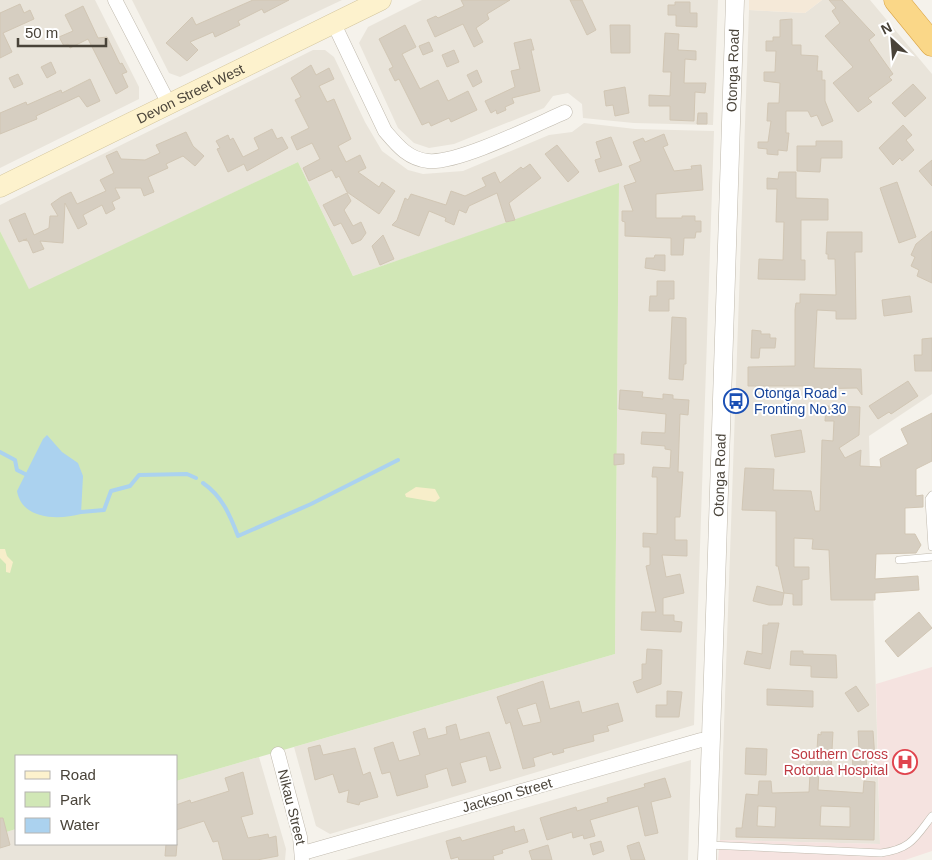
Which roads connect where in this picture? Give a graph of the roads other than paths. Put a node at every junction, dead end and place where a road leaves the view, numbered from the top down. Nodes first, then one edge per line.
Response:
1 (115, 0) edge
2 (381, 0) edge
3 (734, 0) edge
4 (896, 0) edge
5 (334, 24) junction
6 (932, 44) edge
7 (168, 104) junction
8 (565, 112) dead end
9 (0, 187) edge
10 (932, 495) edge
11 (932, 547) edge
12 (932, 557) edge
13 (899, 560) dead end
14 (712, 741) junction
15 (278, 754) dead end
16 (932, 816) edge
17 (708, 853) edge
18 (303, 856) edge

1 - 7 street
2 - 5 main road, Devon Street West
3 - 14 street, Otonga Road
4 - 6 highway
5 - 7 main road, Devon Street West
5 - 8 street
7 - 9 main road, Devon Street West
10 - 11 lane
12 - 13 lane
14 - 17 street, Otonga Road
14 - 18 street, Jackson Street
15 - 18 street, Nikau Street
16 - 17 lane

